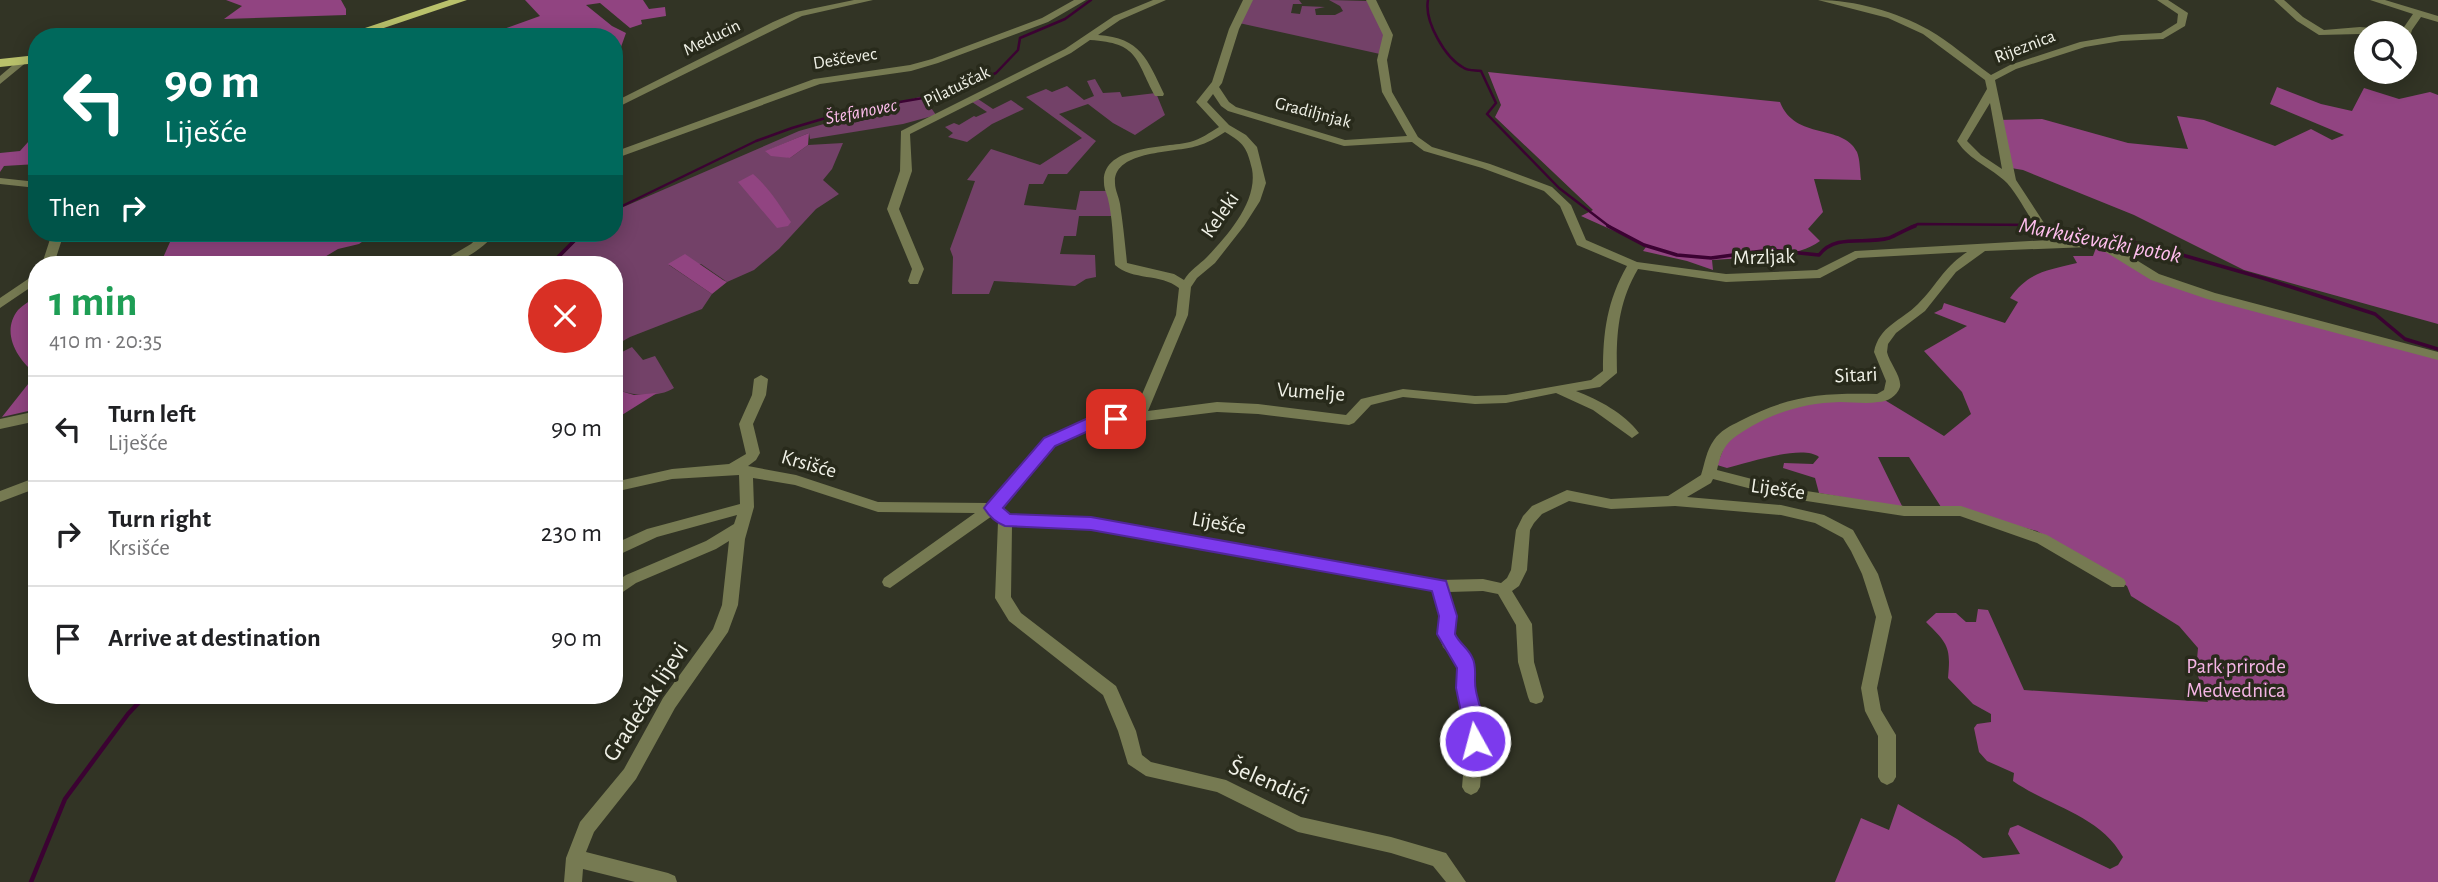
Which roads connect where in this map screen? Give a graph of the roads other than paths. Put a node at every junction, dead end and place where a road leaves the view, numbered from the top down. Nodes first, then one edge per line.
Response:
1 (461, 0) edge
2 (868, 0) edge
3 (1080, 0) edge
4 (1161, 0) edge
5 (1248, 0) edge
6 (1371, 0) edge
7 (1824, 0) edge
8 (2162, 0) edge
9 (2278, 0) edge
10 (2375, 0) edge
11 (2419, 13) junction
12 (2438, 19) edge
13 (2413, 21) edge
14 (372, 28) edge
15 (2354, 30) edge
16 (1086, 37) junction
17 (28, 60) edge
18 (23, 61) junction
19 (0, 63) edge
20 (0, 81) edge
21 (1990, 85) junction
22 (1214, 88) junction
23 (1159, 94) dead end
24 (623, 101) edge
25 (1225, 127) junction
26 (1414, 139) junction
27 (623, 153) edge
28 (2010, 180) junction
29 (0, 181) edge
30 (28, 184) edge
31 (480, 242) edge
32 (2060, 243) junction
33 (1983, 247) junction
34 (458, 256) edge
35 (1634, 265) junction
36 (914, 281) dead end
37 (28, 284) edge
38 (1185, 287) junction
39 (0, 304) edge
40 (2438, 355) edge
41 (761, 379) dead end
42 (1555, 389) junction
43 (1140, 415) junction
44 (28, 418) edge
45 (0, 424) edge
46 (1632, 433) dead end
47 (739, 469) junction
48 (1710, 473) junction
49 (623, 485) edge
50 (28, 486) edge
51 (0, 497) edge
52 (1675, 501) junction
53 (747, 507) junction
54 (999, 514) junction
55 (741, 527) junction
56 (623, 547) edge
57 (890, 582) dead end
58 (2118, 583) dead end
59 (623, 585) edge
60 (1440, 586) junction
61 (1503, 589) junction
62 (1536, 697) dead end
63 (1887, 777) dead end
64 (1471, 787) dead end
65 (575, 858) junction
66 (573, 882) edge
67 (668, 882) edge
68 (1457, 882) edge

1 - 14 main road
2 - 24 street, Meducin
3 - 27 street, Deščevec
4 - 16 street, Pilatuščak
5 - 22 street
6 - 26 street
7 - 21 street
8 - 21 street, Rijeznica
9 - 15 street
10 - 11 street
11 - 12 street
11 - 13 street
16 - 23 street
16 - 36 street, Pilatuščak
17 - 18 main road
18 - 19 main road
18 - 20 street
21 - 28 street, Rijeznica
21 - 28 street
22 - 25 street, Keleki
22 - 26 street, Gradiljnjak
25 - 38 street, Keleki
25 - 38 street
26 - 35 street, Mrzljak
28 - 32 street, Rijeznica
29 - 30 street
31 - 34 street
32 - 33 street, Mrzljak
32 - 40 street, Mrzljak
33 - 35 street, Mrzljak
33 - 48 street, Sitari
35 - 42 street, Vumelje
37 - 39 street
38 - 43 street
41 - 47 street
42 - 43 street, Vumelje
42 - 46 street
43 - 54 street
44 - 45 street
47 - 49 street, Krsišće
47 - 53 street, Gradečak lijevi
47 - 54 street, Krsišće
48 - 52 street
48 - 58 street
50 - 51 street
52 - 61 street, Liješće
52 - 63 street, Liješće
53 - 55 street, Gradečak lijevi
53 - 56 street
54 - 57 street
54 - 60 street, Liješće
54 - 68 street, Šelendići
55 - 59 street
55 - 65 street, Gradečak lijevi
60 - 61 street, Liješće
60 - 64 street
61 - 62 street
65 - 66 street, Gradečak lijevi
65 - 67 street

